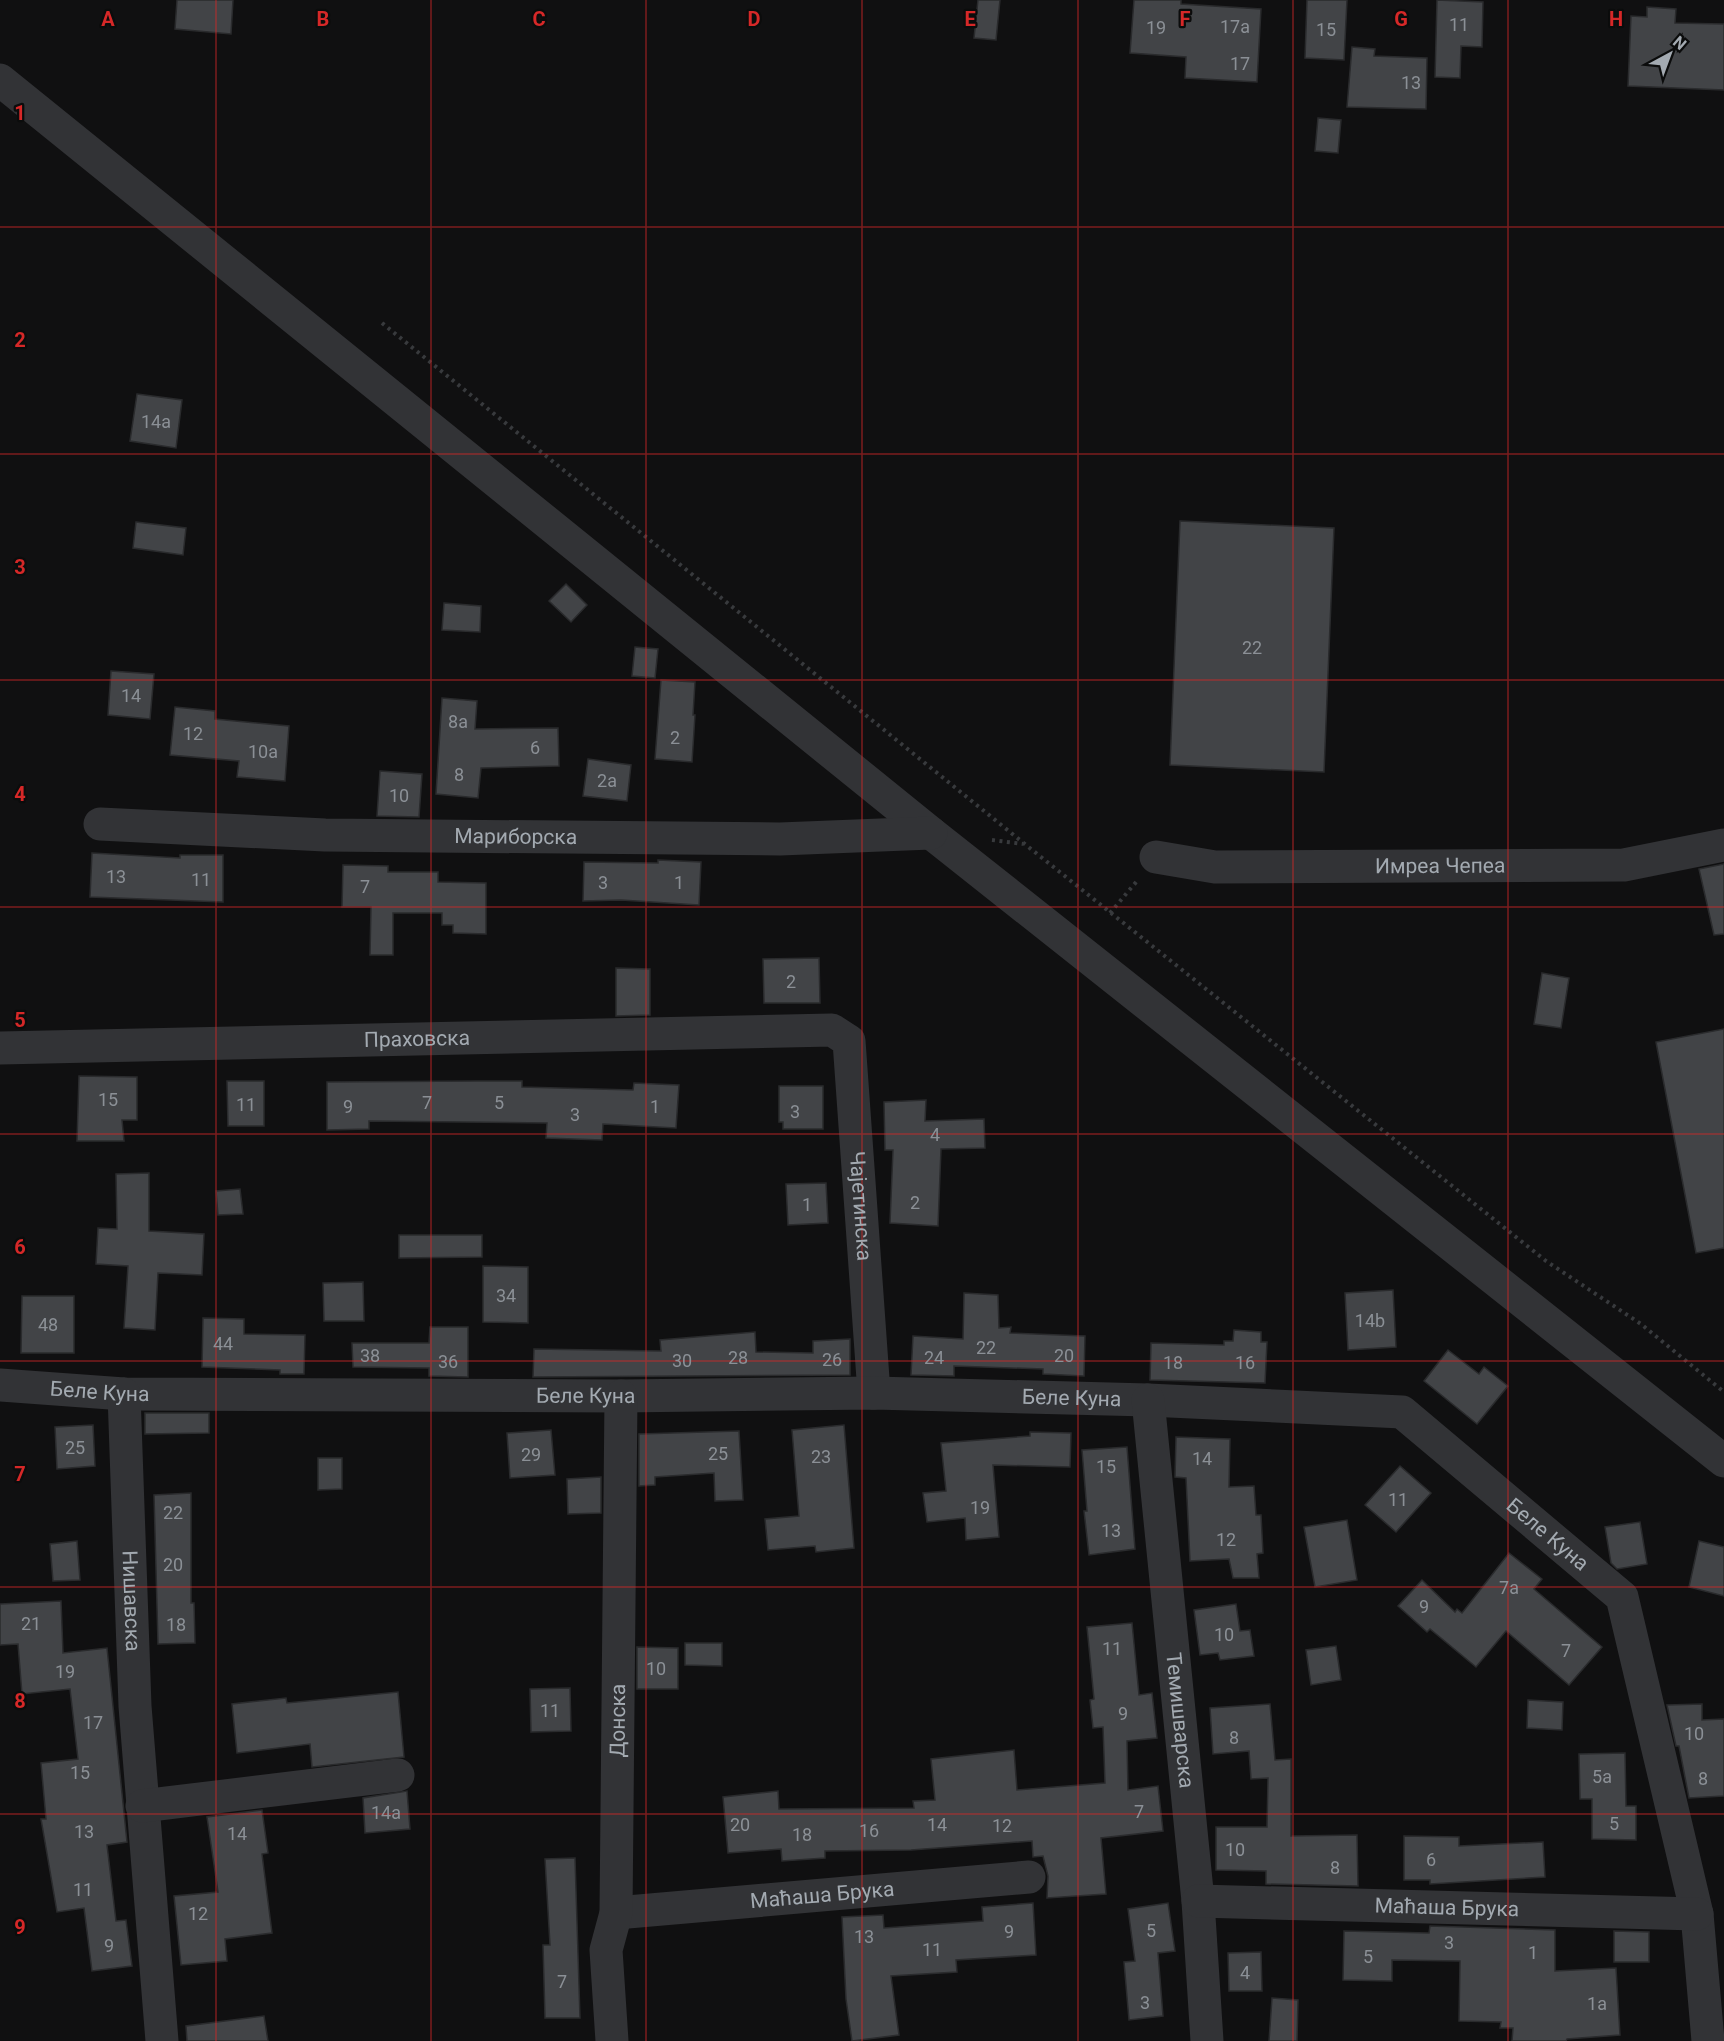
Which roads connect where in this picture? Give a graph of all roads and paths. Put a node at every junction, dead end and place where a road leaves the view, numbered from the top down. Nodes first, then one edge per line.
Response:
1 (0, 80) edge
2 (382, 323) dead end
3 (100, 824) dead end
4 (931, 833) junction
5 (1724, 845) edge
6 (1156, 857) joint
7 (1110, 913) junction
8 (832, 1030) joint
9 (0, 1048) edge
10 (0, 1385) edge
11 (874, 1392) junction
12 (1724, 1392) edge
13 (124, 1394) junction
14 (621, 1396) junction
15 (1148, 1400) junction
16 (1724, 1461) edge
17 (398, 1775) dead end
18 (142, 1806) junction
19 (1029, 1877) dead end
20 (1198, 1901) junction
21 (616, 1912) junction
22 (1697, 1914) junction
23 (162, 2041) edge
24 (612, 2041) edge
25 (1207, 2041) edge
26 (1708, 2041) edge

1 - 4 street
2 - 7 path
3 - 4 street, Мариборска
4 - 16 street
5 - 6 street, Имреа Чепеа
6 - 7 path
7 - 12 path
8 - 9 street, Праховска
8 - 11 street, Чајетинска
10 - 13 street, Беле Куна
11 - 14 street, Беле Куна
11 - 15 street, Беле Куна
13 - 14 street, Беле Куна
13 - 18 street, Нишавска
14 - 21 street, Донска
15 - 20 street, Темишварска
15 - 22 street, Беле Куна
17 - 18 street
18 - 23 street, Нишавска
19 - 21 street, Маћаша Брука
20 - 22 street, Маћаша Брука
20 - 25 street, Темишварска
21 - 24 street, Донска
22 - 26 street, Беле Куна

